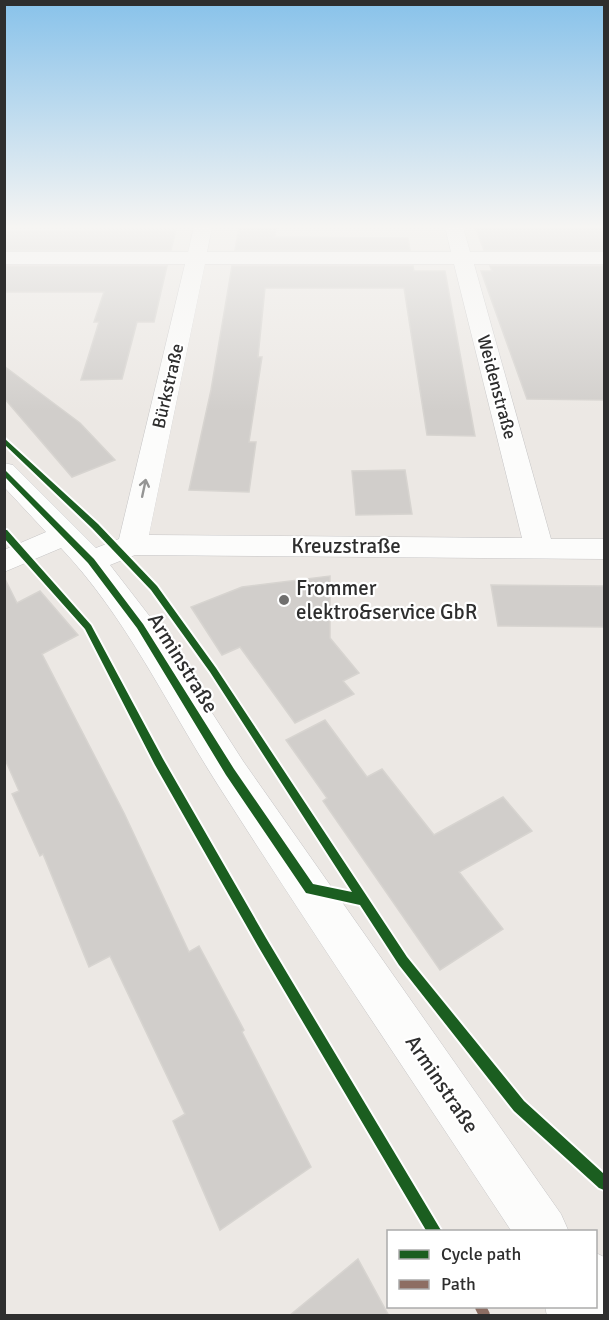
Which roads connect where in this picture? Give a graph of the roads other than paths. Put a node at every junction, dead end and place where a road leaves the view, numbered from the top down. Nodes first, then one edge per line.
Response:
1 (187, 289) edge
2 (471, 289) edge
3 (4, 471) edge
4 (96, 547) junction
5 (539, 547) junction
6 (604, 549) edge
7 (4, 562) edge
8 (542, 1230) edge

4 -> 1 street, Bürkstraße
2 - 5 street, Weidenstraße
3 - 4 street, Arminstraße
4 - 5 street, Kreuzstraße
4 - 7 street
4 - 8 street, Arminstraße
5 - 6 street, Kreuzstraße

